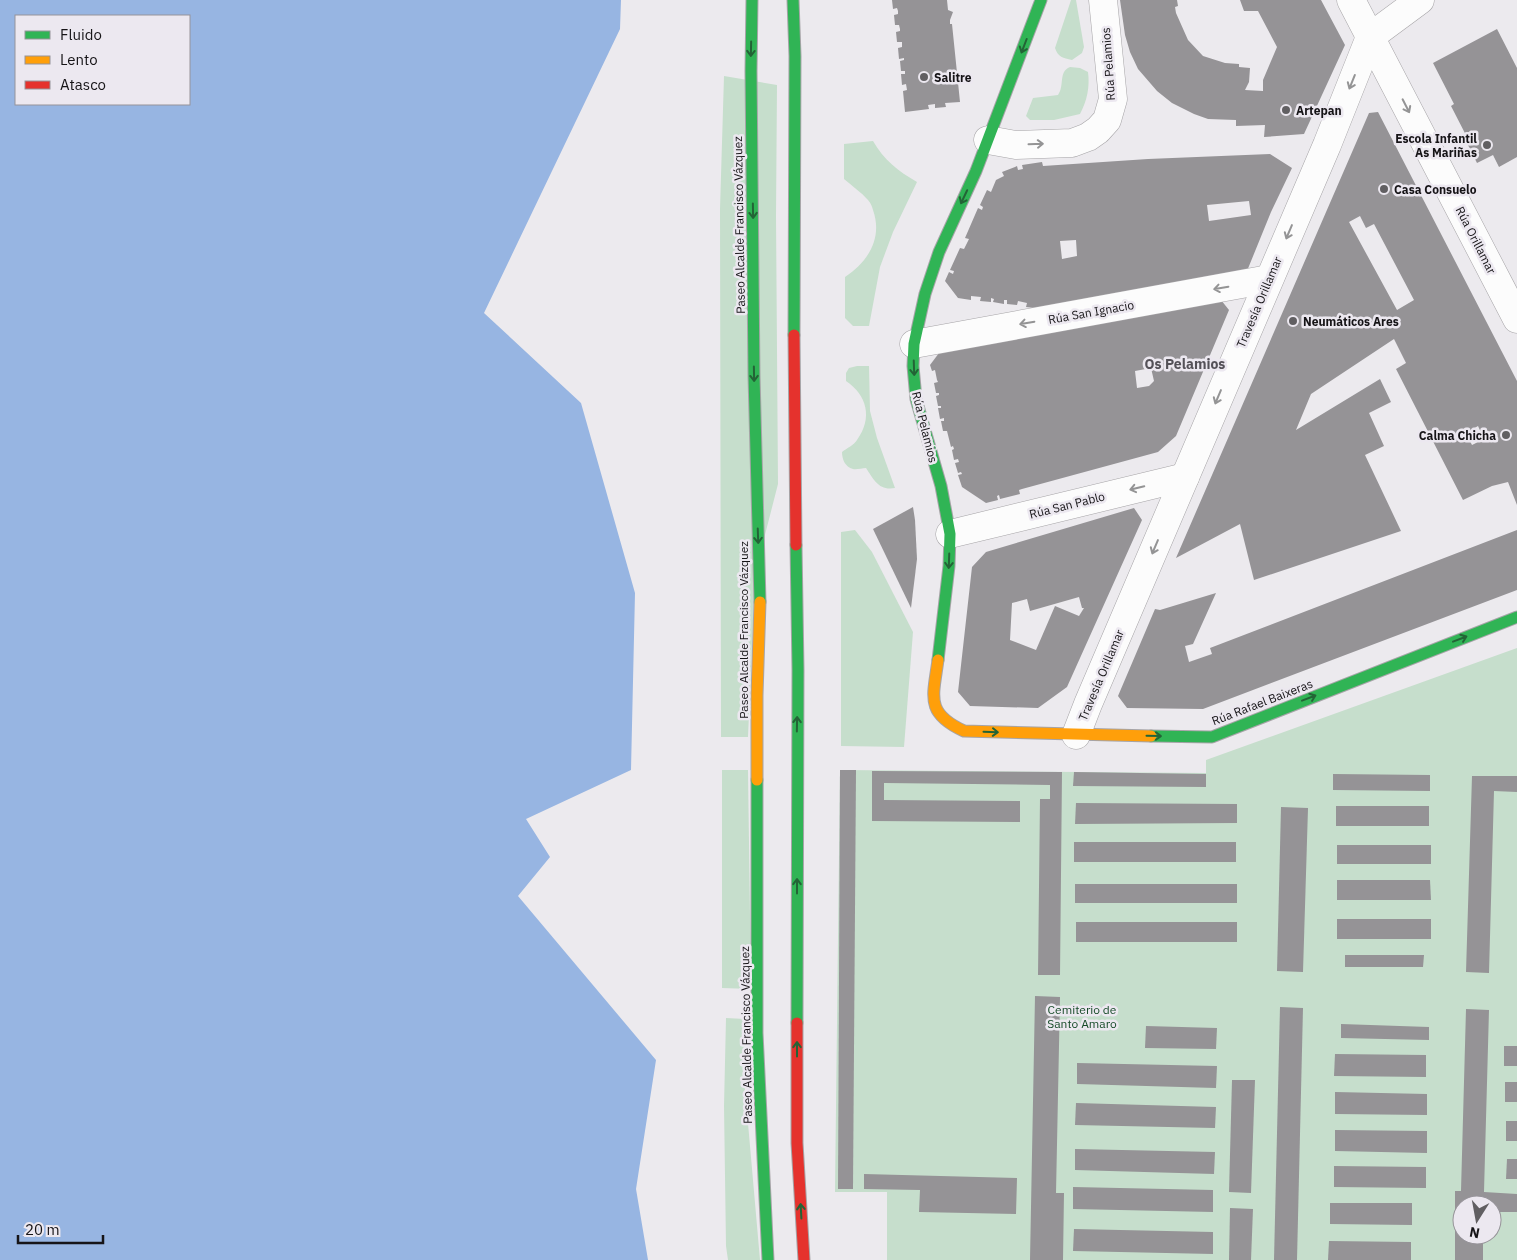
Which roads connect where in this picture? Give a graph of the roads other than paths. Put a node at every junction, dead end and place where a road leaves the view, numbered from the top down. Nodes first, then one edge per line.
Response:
1 (752, 0) edge
2 (793, 0) edge
3 (1041, 0) edge
4 (1103, 0) edge
5 (1351, 0) edge
6 (1420, 0) edge
7 (1370, 37) junction
8 (988, 140) junction
9 (1269, 279) junction
10 (1517, 319) edge
11 (914, 344) junction
12 (1184, 477) junction
13 (950, 534) junction
14 (1517, 617) edge
15 (944, 723) joint
16 (1076, 735) junction
17 (768, 1260) edge
18 (804, 1260) edge

1 -> 17 main road, Paseo Alcalde Francisco Vázquez
18 -> 2 main road
3 -> 8 main road, Rúa Pelamios
8 -> 4 street, Rúa Pelamios
5 - 7 street, Rúa Orillamar
6 - 7 street
7 -> 9 street, Travesía Orillamar
7 -> 10 street, Rúa Orillamar
8 -> 11 main road, Rúa Pelamios
9 -> 11 street, Rúa San Ignacio
9 -> 12 street, Travesía Orillamar
11 -> 13 main road, Rúa Pelamios
12 -> 13 street, Rúa San Pablo
12 -> 16 street, Travesía Orillamar
13 -> 15 main road, Rúa Pelamios
16 -> 14 main road, Rúa Rafael Baixeras
15 -> 16 main road, Rúa Rafael Baixeras

